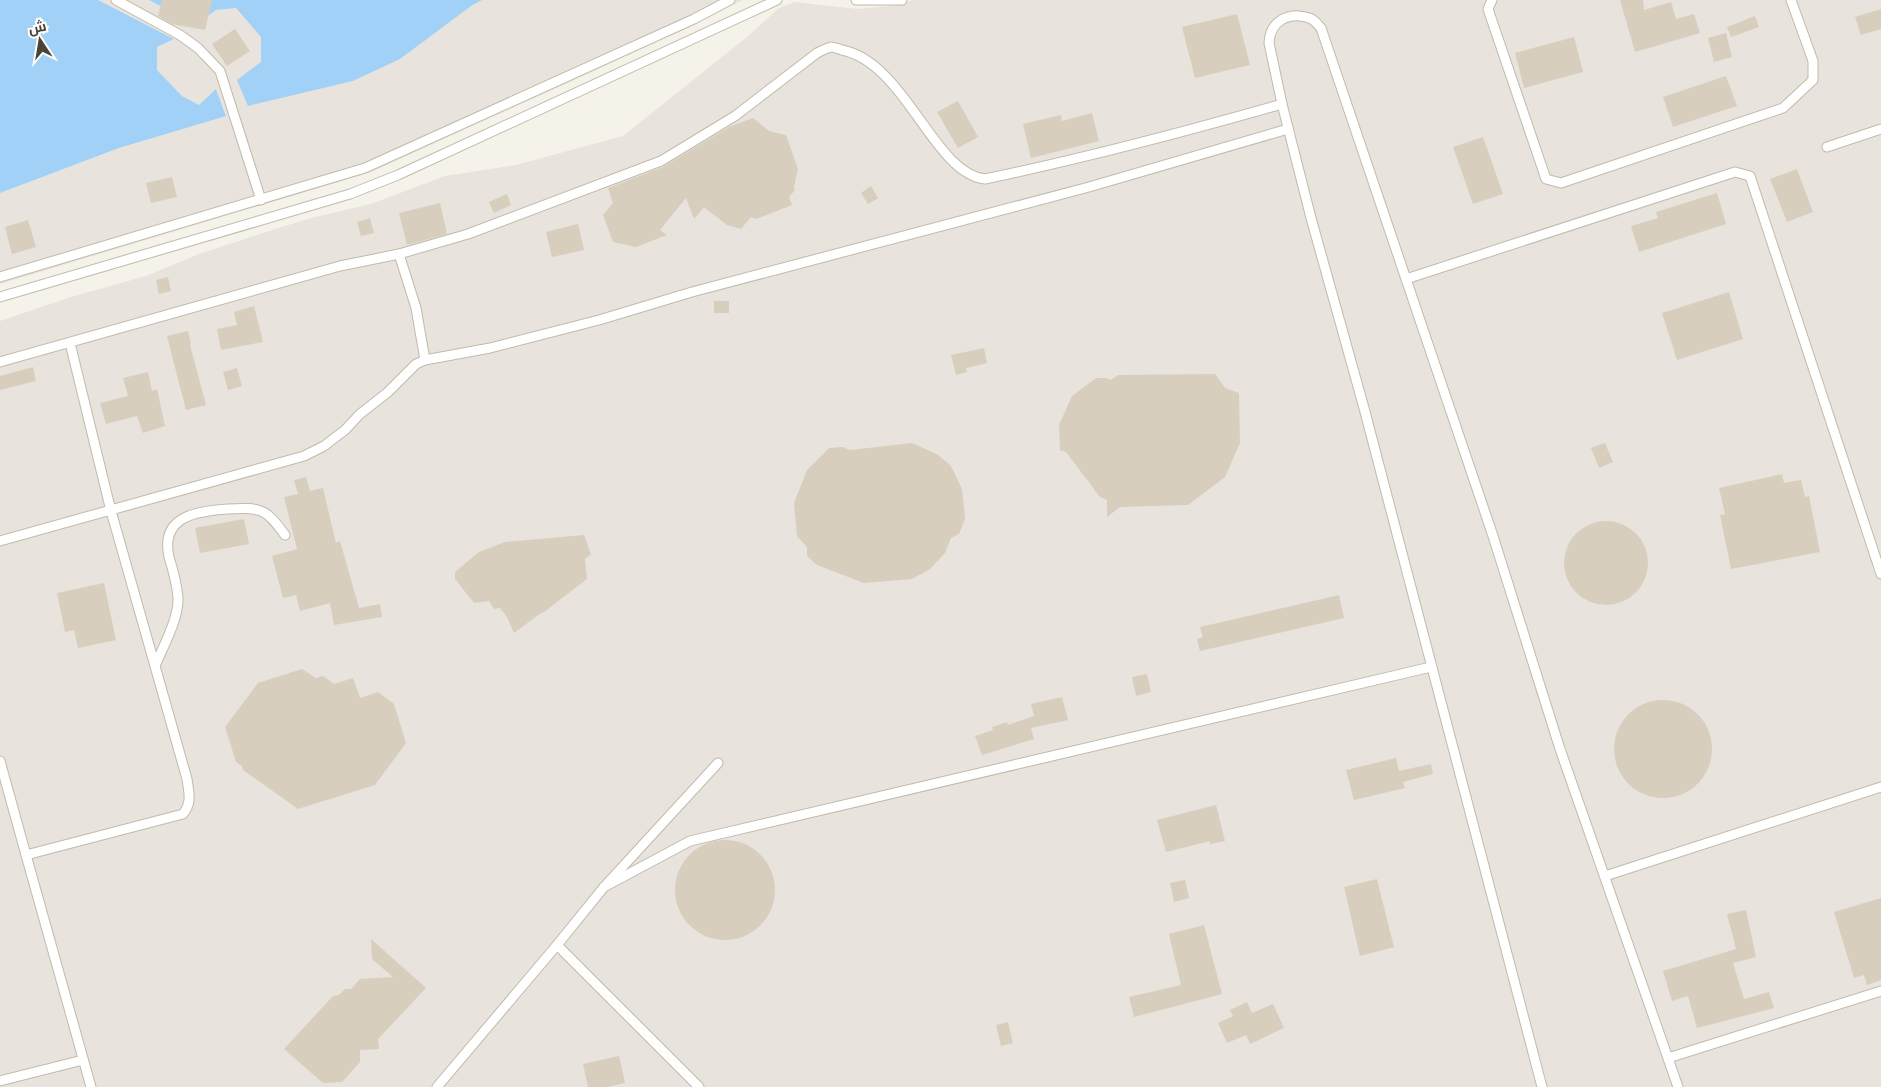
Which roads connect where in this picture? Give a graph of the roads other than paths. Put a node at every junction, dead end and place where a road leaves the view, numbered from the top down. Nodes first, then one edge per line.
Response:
1 (116, 0) edge
2 (730, 0) edge
3 (777, 0) edge
4 (856, 0) edge
5 (902, 0) edge
6 (1492, 0) edge
7 (1791, 0) edge
8 (1282, 104) junction
9 (1881, 128) edge
10 (1288, 129) junction
11 (1827, 147) dead end
12 (261, 200) junction
13 (400, 254) junction
14 (0, 277) edge
15 (1406, 279) junction
16 (0, 297) edge
17 (70, 343) junction
18 (425, 360) junction
19 (0, 362) edge
20 (111, 511) junction
21 (285, 535) dead end
22 (0, 541) edge
23 (1881, 574) edge
24 (155, 666) junction
25 (1431, 667) junction
26 (0, 761) edge
27 (718, 763) dead end
28 (1881, 787) edge
29 (26, 855) junction
30 (1605, 876) junction
31 (604, 887) junction
32 (557, 945) junction
33 (1881, 990) edge
34 (1668, 1058) junction
35 (83, 1060) junction
36 (0, 1081) edge
37 (90, 1087) edge
38 (437, 1087) edge
39 (699, 1087) edge
40 (1542, 1087) edge
41 (1678, 1087) edge

1 - 12 lane
2 - 12 lane
3 - 16 lane
4 - 5 lane
6 - 7 lane
8 - 10 lane
8 - 13 lane
8 - 15 lane
9 - 11 lane
10 - 18 lane
10 - 25 lane
12 - 14 lane
13 - 17 lane
13 - 18 lane
15 - 23 lane
15 - 30 lane
17 - 19 lane
17 - 20 lane
18 - 20 lane
20 - 22 lane
20 - 24 lane
21 - 24 lane
24 - 29 lane
25 - 31 lane
25 - 40 lane
26 - 29 lane
27 - 31 lane
28 - 30 lane
29 - 35 lane
30 - 34 lane
31 - 32 lane
32 - 38 lane
32 - 39 lane
33 - 34 lane
34 - 41 lane
35 - 36 lane
35 - 37 lane

